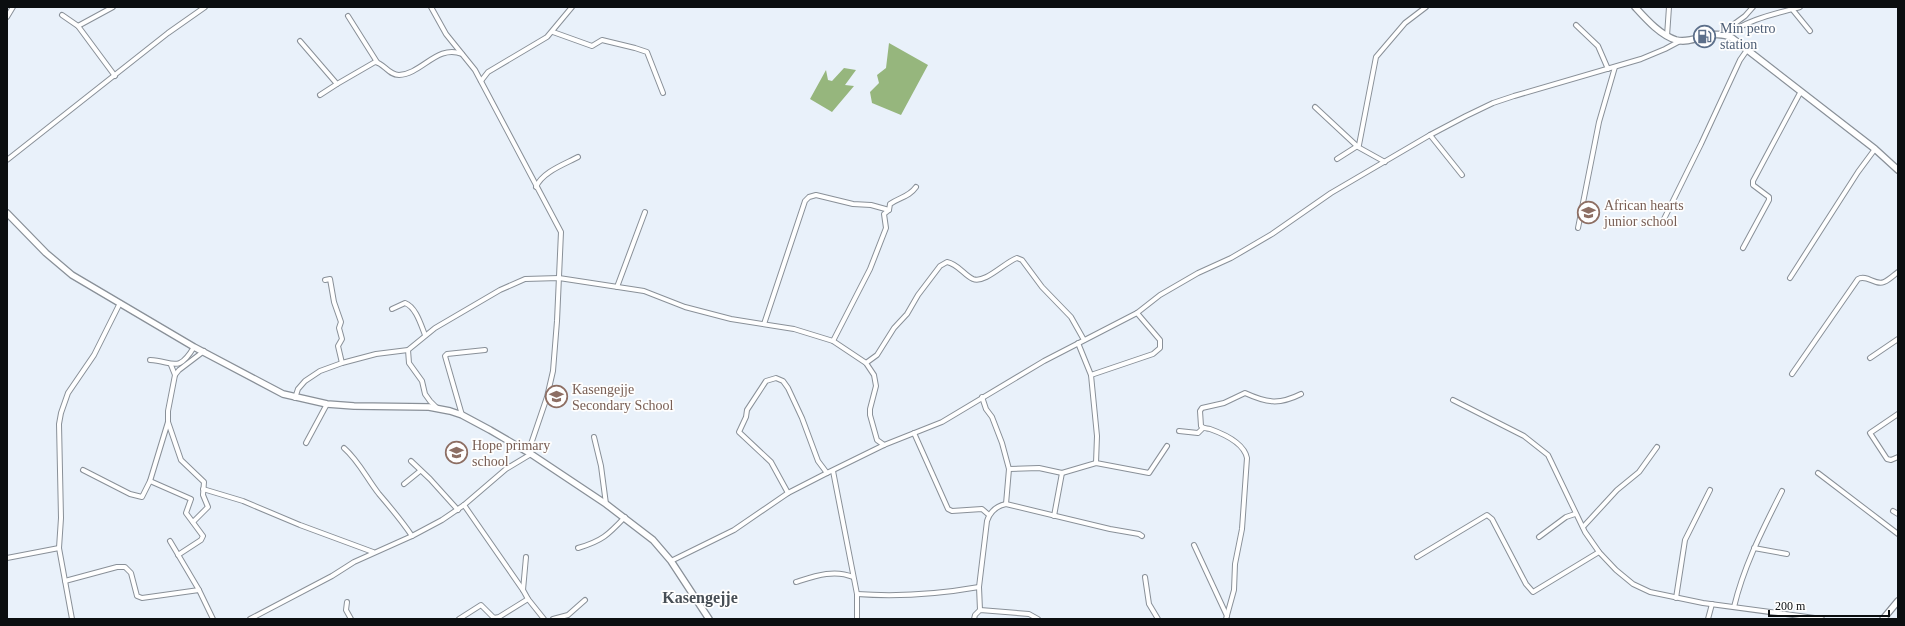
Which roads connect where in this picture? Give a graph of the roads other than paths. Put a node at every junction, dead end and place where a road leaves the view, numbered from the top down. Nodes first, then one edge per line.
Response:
1 (13, 7) edge
2 (113, 7) edge
3 (204, 7) edge
4 (431, 7) edge
5 (572, 7) edge
6 (1426, 7) edge
7 (1635, 7) edge
8 (1669, 7) edge
9 (1753, 7) edge
10 (1800, 7) edge
11 (1792, 9) junction
12 (62, 15) dead end
13 (348, 16) dead end
14 (7, 17) edge
15 (78, 26) junction
16 (1576, 26) dead end
17 (1810, 31) dead end
18 (553, 32) junction
19 (1729, 35) junction
20 (1667, 36) junction
21 (300, 41) dead end
22 (1680, 41) junction
23 (1747, 50) junction
24 (463, 54) junction
25 (377, 62) junction
26 (1615, 67) junction
27 (1608, 69) junction
28 (115, 76) junction
29 (480, 81) junction
30 (337, 84) junction
31 (663, 93) dead end
32 (1800, 93) junction
33 (320, 95) dead end
34 (1315, 107) dead end
35 (1430, 135) junction
36 (1358, 147) junction
37 (1875, 150) junction
38 (578, 157) dead end
39 (1336, 159) dead end
40 (7, 160) edge
41 (1385, 162) junction
42 (1898, 170) edge
43 (1462, 175) dead end
44 (536, 187) junction
45 (916, 187) dead end
46 (889, 210) junction
47 (645, 212) dead end
48 (7, 213) edge
49 (1662, 223) dead end
50 (1578, 228) dead end
51 (1743, 248) dead end
52 (1898, 272) edge
53 (559, 278) junction
54 (1790, 278) dead end
55 (325, 280) dead end
56 (618, 288) junction
57 (120, 303) junction
58 (392, 309) dead end
59 (1137, 313) junction
60 (764, 324) junction
61 (425, 335) junction
62 (1898, 339) edge
63 (1084, 340) junction
64 (833, 341) junction
65 (1078, 343) junction
66 (194, 347) junction
67 (408, 350) junction
68 (485, 350) dead end
69 (204, 351) junction
70 (1870, 358) dead end
71 (150, 360) dead end
72 (342, 363) junction
73 (866, 363) junction
74 (171, 365) junction
75 (1792, 374) dead end
76 (1091, 375) junction
77 (175, 376) junction
78 (1301, 394) dead end
79 (982, 397) junction
80 (295, 398) junction
81 (1453, 400) dead end
82 (327, 404) junction
83 (439, 409) junction
84 (1898, 414) edge
85 (462, 415) junction
86 (168, 422) junction
87 (1203, 428) junction
88 (1180, 431) dead end
89 (914, 433) junction
90 (594, 437) dead end
91 (306, 443) dead end
92 (884, 445) junction
93 (1167, 446) dead end
94 (1657, 447) dead end
95 (344, 448) dead end
96 (531, 454) junction
97 (1898, 457) edge
98 (411, 460) dead end
99 (1096, 462) junction
100 (1009, 469) junction
101 (83, 470) dead end
102 (420, 470) junction
103 (833, 471) junction
104 (827, 473) junction
105 (1062, 473) junction
106 (1818, 473) dead end
107 (150, 481) junction
108 (404, 484) dead end
109 (203, 489) junction
110 (1710, 490) dead end
111 (1782, 491) dead end
112 (788, 493) junction
113 (606, 504) junction
114 (1006, 504) junction
115 (464, 505) junction
116 (458, 510) junction
117 (1893, 511) dead end
118 (1575, 514) junction
119 (1898, 514) edge
120 (989, 515) junction
121 (1054, 516) junction
122 (625, 517) junction
123 (193, 522) junction
124 (1583, 527) junction
125 (1898, 534) edge
126 (412, 536) junction
127 (1142, 536) dead end
128 (1539, 538) dead end
129 (170, 541) dead end
130 (1194, 545) dead end
131 (59, 548) junction
132 (578, 548) dead end
133 (1754, 548) junction
134 (373, 552) junction
135 (1599, 552) junction
136 (1787, 554) dead end
137 (178, 555) junction
138 (526, 556) dead end
139 (7, 558) edge
140 (1417, 558) dead end
141 (671, 561) junction
142 (853, 577) junction
143 (1146, 577) dead end
144 (65, 581) junction
145 (796, 582) dead end
146 (979, 587) junction
147 (199, 590) junction
148 (523, 590) junction
149 (857, 594) junction
150 (1676, 598) junction
151 (528, 599) junction
152 (586, 600) dead end
153 (1898, 601) edge
154 (347, 602) dead end
155 (1712, 604) junction
156 (1734, 607) junction
157 (980, 610) junction
158 (1226, 618) edge
159 (72, 619) edge
160 (213, 619) edge
161 (250, 619) edge
162 (352, 619) edge
163 (459, 619) edge
164 (544, 619) edge
165 (553, 619) edge
166 (709, 619) edge
167 (856, 619) edge
168 (974, 619) edge
169 (1038, 619) edge
170 (1158, 619) edge
171 (1708, 619) edge
172 (1822, 619) edge
173 (1883, 619) edge

1 - 14 street
2 - 15 street
3 - 28 street
4 - 24 street
5 - 18 street
6 - 36 street
7 - 20 street
8 - 20 street
9 - 19 street
10 - 11 street
11 - 17 street
11 - 19 street
12 - 15 street
13 - 25 street
15 - 28 street
16 - 27 street
18 - 29 street
18 - 31 street
19 - 22 street
19 - 23 street
20 - 22 street
21 - 30 street
22 - 26 street
23 - 32 street
23 - 49 street
24 - 25 street
24 - 29 street
25 - 30 street
26 - 27 street
26 - 50 street
27 - 35 street
28 - 40 street
29 - 44 street
30 - 33 street
32 - 37 street
32 - 51 street
34 - 36 street
35 - 41 street
35 - 43 street
36 - 39 street
36 - 41 street
37 - 42 street
37 - 54 street
38 - 44 street
41 - 59 street
44 - 53 street
45 - 46 street
46 - 60 street
46 - 64 street
47 - 56 street
48 - 57 street
52 - 75 street
53 - 56 street
53 - 61 street
53 - 96 street
55 - 72 street
56 - 60 street
57 - 66 street
57 - 131 street
58 - 61 street
59 - 63 street
59 - 76 street
60 - 64 street
61 - 67 street
62 - 70 street
63 - 65 street
63 - 73 street
64 - 73 street
65 - 76 street
65 - 79 street
66 - 69 street
66 - 74 street
67 - 72 street
67 - 83 street
68 - 85 street
69 - 77 street
69 - 80 street
71 - 74 street
72 - 80 street
73 - 92 street
74 - 77 street
76 - 99 street
77 - 86 street
78 - 87 street
79 - 89 street
79 - 100 street
80 - 82 street
81 - 118 street
82 - 83 street
82 - 91 street
83 - 85 street
84 - 97 street
85 - 96 street
86 - 107 street
86 - 109 street
87 - 88 street
87 - 158 street
89 - 92 street
89 - 120 street
90 - 113 street
92 - 103 street
93 - 99 street
94 - 124 street
95 - 126 street
96 - 113 street
96 - 115 street
98 - 102 street
99 - 105 street
100 - 105 street
100 - 114 street
101 - 107 street
102 - 108 street
102 - 116 street
103 - 104 street
103 - 142 street
104 - 112 street
104 - 112 street
105 - 121 street
106 - 125 street
107 - 123 street
109 - 123 street
109 - 134 street
110 - 150 street
111 - 133 street
112 - 141 street
113 - 122 street
114 - 120 street
114 - 121 street
115 - 116 street
115 - 148 street
116 - 126 street
117 - 119 street
118 - 124 street
118 - 128 street
120 - 146 street
121 - 127 street
122 - 132 street
122 - 141 street
123 - 137 street
124 - 135 street
126 - 134 street
129 - 137 street
130 - 158 street
131 - 139 street
131 - 144 street
133 - 136 street
133 - 156 street
134 - 161 street
135 - 140 street
135 - 150 street
137 - 147 street
138 - 148 street
141 - 166 street
142 - 145 street
142 - 149 street
143 - 170 street
144 - 147 street
144 - 159 street
146 - 149 street
146 - 157 street
147 - 160 street
148 - 151 street
149 - 167 street
150 - 155 street
151 - 163 street
151 - 164 street
152 - 165 street
153 - 173 street
154 - 162 street
155 - 156 street
155 - 171 street
156 - 172 street
157 - 168 street
157 - 169 street

